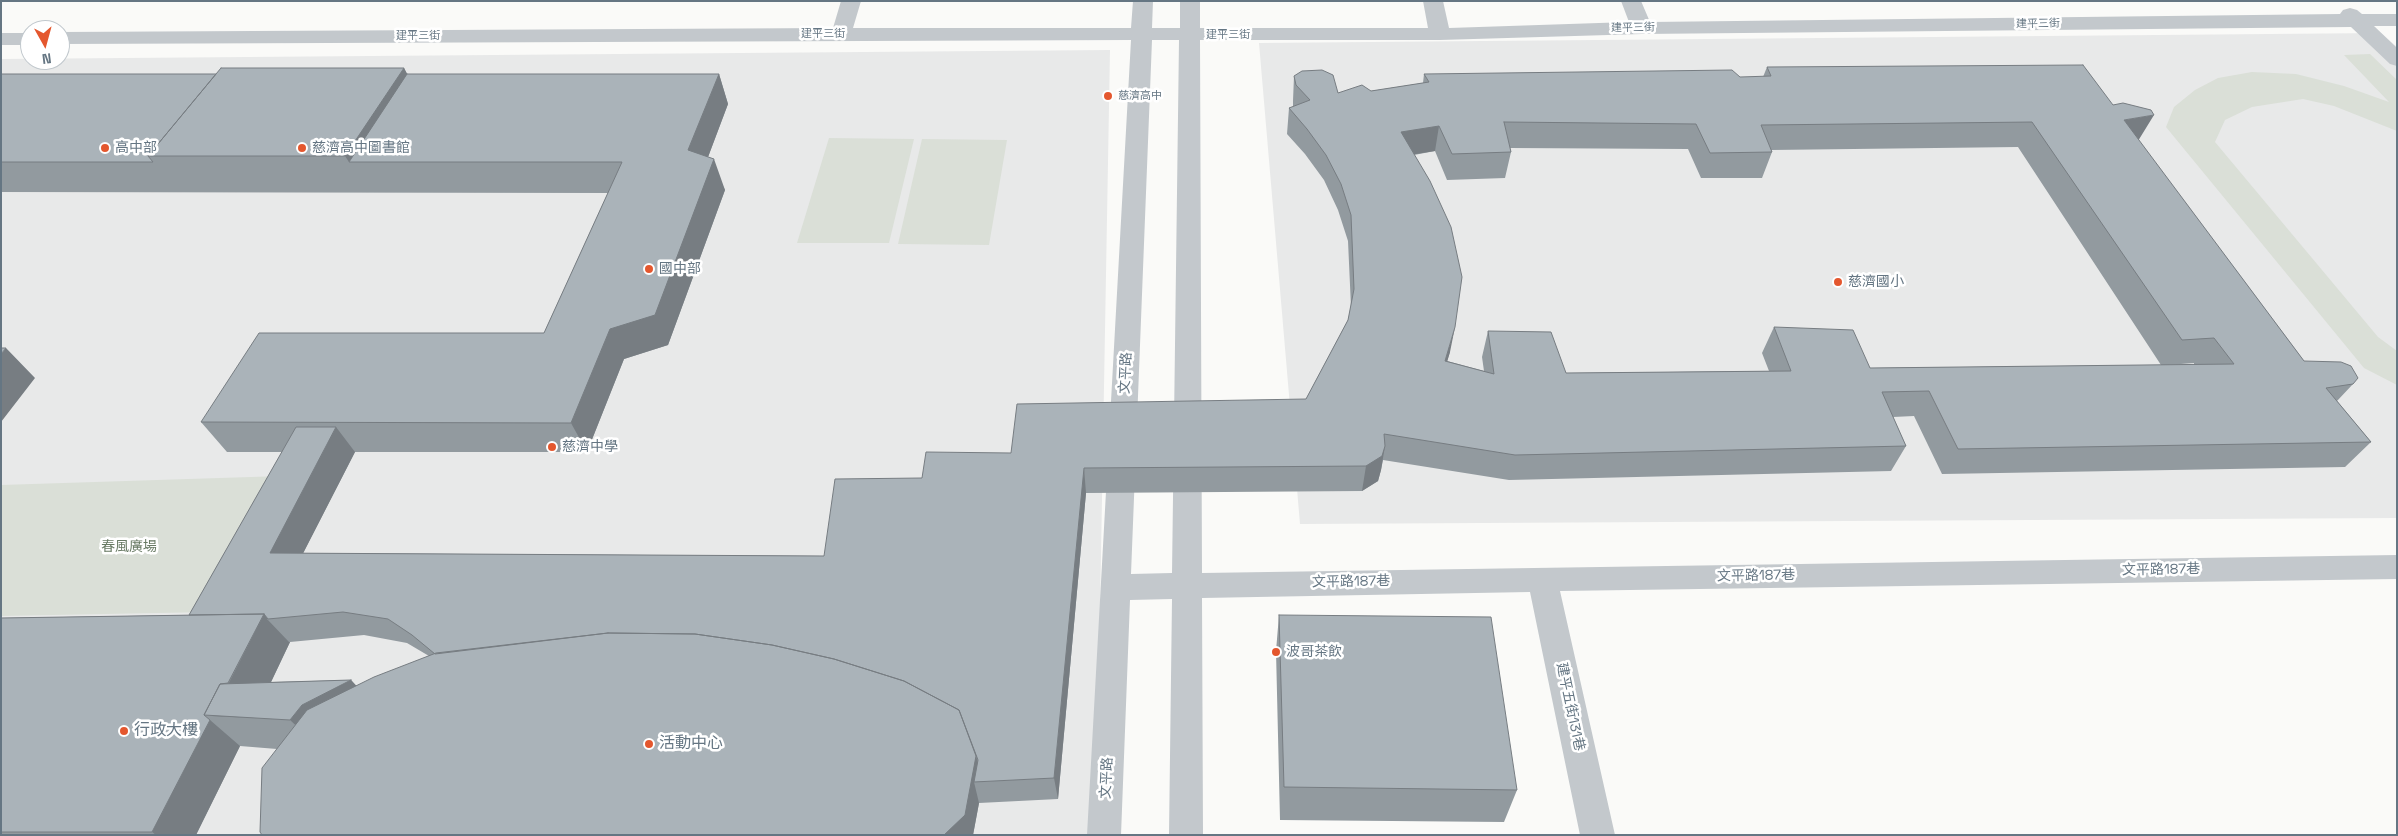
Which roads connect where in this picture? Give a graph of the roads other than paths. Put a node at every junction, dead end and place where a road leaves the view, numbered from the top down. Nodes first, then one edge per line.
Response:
1 (852, 1) edge
2 (1143, 1) edge
3 (1190, 1) edge
4 (1432, 1) edge
5 (1631, 1) edge
6 (2336, 1) edge
7 (2356, 20) junction
8 (2397, 20) edge
9 (1642, 28) junction
10 (841, 34) junction
11 (1440, 34) junction
12 (1142, 35) junction
13 (1190, 36) junction
14 (70, 38) edge
15 (1, 39) edge
16 (20, 39) edge
17 (2397, 60) edge
18 (2397, 567) edge
19 (1542, 579) junction
20 (1187, 585) junction
21 (1116, 587) junction
22 (1104, 835) edge
23 (1186, 835) edge
24 (1598, 835) edge

1 - 10 street
2 - 12 street, 文平路
3 - 13 street
4 - 11 street
5 - 9 street
6 - 7 street
7 - 8 street, 建平三街
7 - 9 street, 建平三街
7 - 17 street
9 - 11 street, 建平三街
10 - 12 street, 建平三街
10 - 14 street, 建平三街
11 - 13 street, 建平三街
12 - 13 street, 建平三街
12 - 21 street, 文平路
13 - 20 street
15 - 16 street
18 - 19 street, 文平路187巷
19 - 20 street, 文平路187巷
19 - 24 street, 建平五街131巷
20 - 21 street, 文平路187巷
20 - 23 street
21 - 22 street, 文平路

